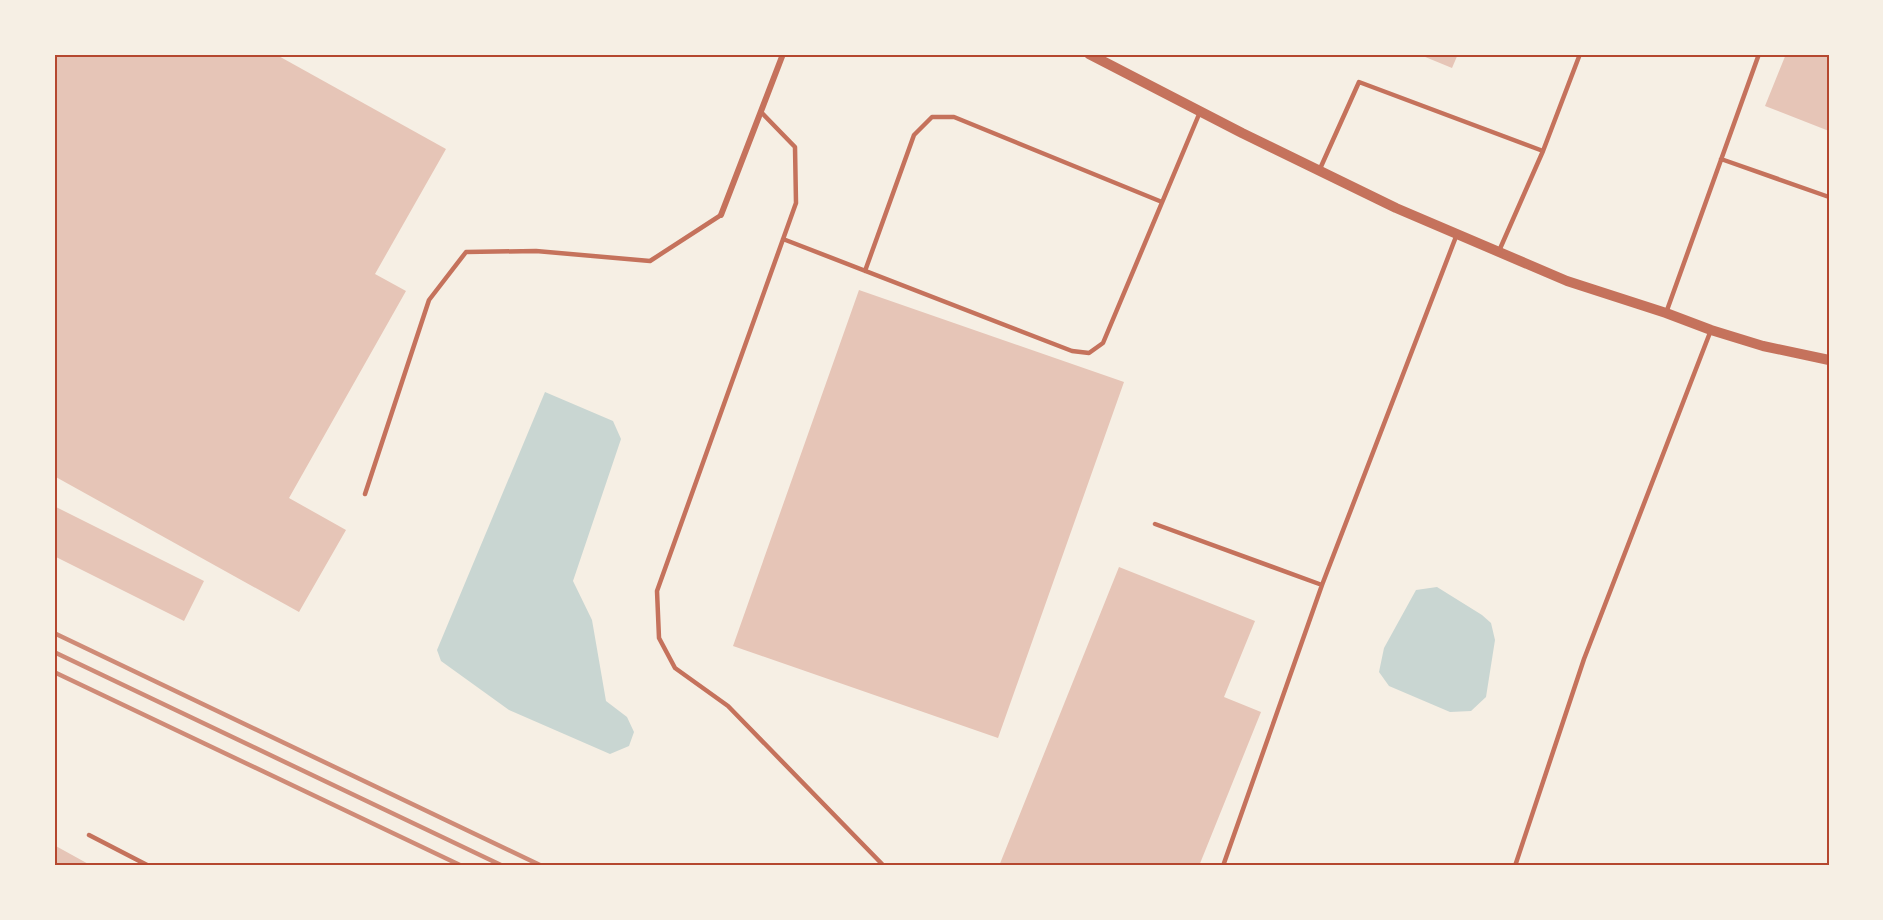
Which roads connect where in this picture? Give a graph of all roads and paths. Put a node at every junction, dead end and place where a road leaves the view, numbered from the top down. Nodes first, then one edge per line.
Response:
1 (783, 54) edge
2 (1089, 54) edge
3 (1580, 54) edge
4 (1759, 54) edge
5 (761, 111) junction
6 (1200, 112) junction
7 (1542, 151) junction
8 (1721, 159) junction
9 (1319, 171) junction
10 (1829, 196) edge
11 (1162, 202) junction
12 (721, 215) joint
13 (1457, 234) junction
14 (783, 239) junction
15 (1499, 252) junction
16 (865, 271) junction
17 (1666, 313) junction
18 (1711, 330) junction
19 (1829, 360) edge
20 (365, 494) dead end
21 (1155, 524) dead end
22 (1322, 585) junction
23 (89, 835) dead end
24 (882, 864) dead end
25 (148, 866) edge
26 (1222, 866) edge
27 (1515, 866) edge

1 - 5 street
2 - 6 street
3 - 7 lane
4 - 8 lane
5 - 12 street
5 - 14 lane
6 - 9 street
6 - 11 lane
7 - 9 lane
7 - 15 lane
8 - 10 lane
8 - 17 lane
9 - 13 street
11 - 16 lane
11 - 16 lane
12 - 20 lane
13 - 15 street
13 - 22 lane
14 - 16 lane
14 - 24 lane
15 - 17 street
17 - 18 street
18 - 19 street
18 - 27 lane
21 - 22 lane
22 - 26 lane
23 - 25 lane

